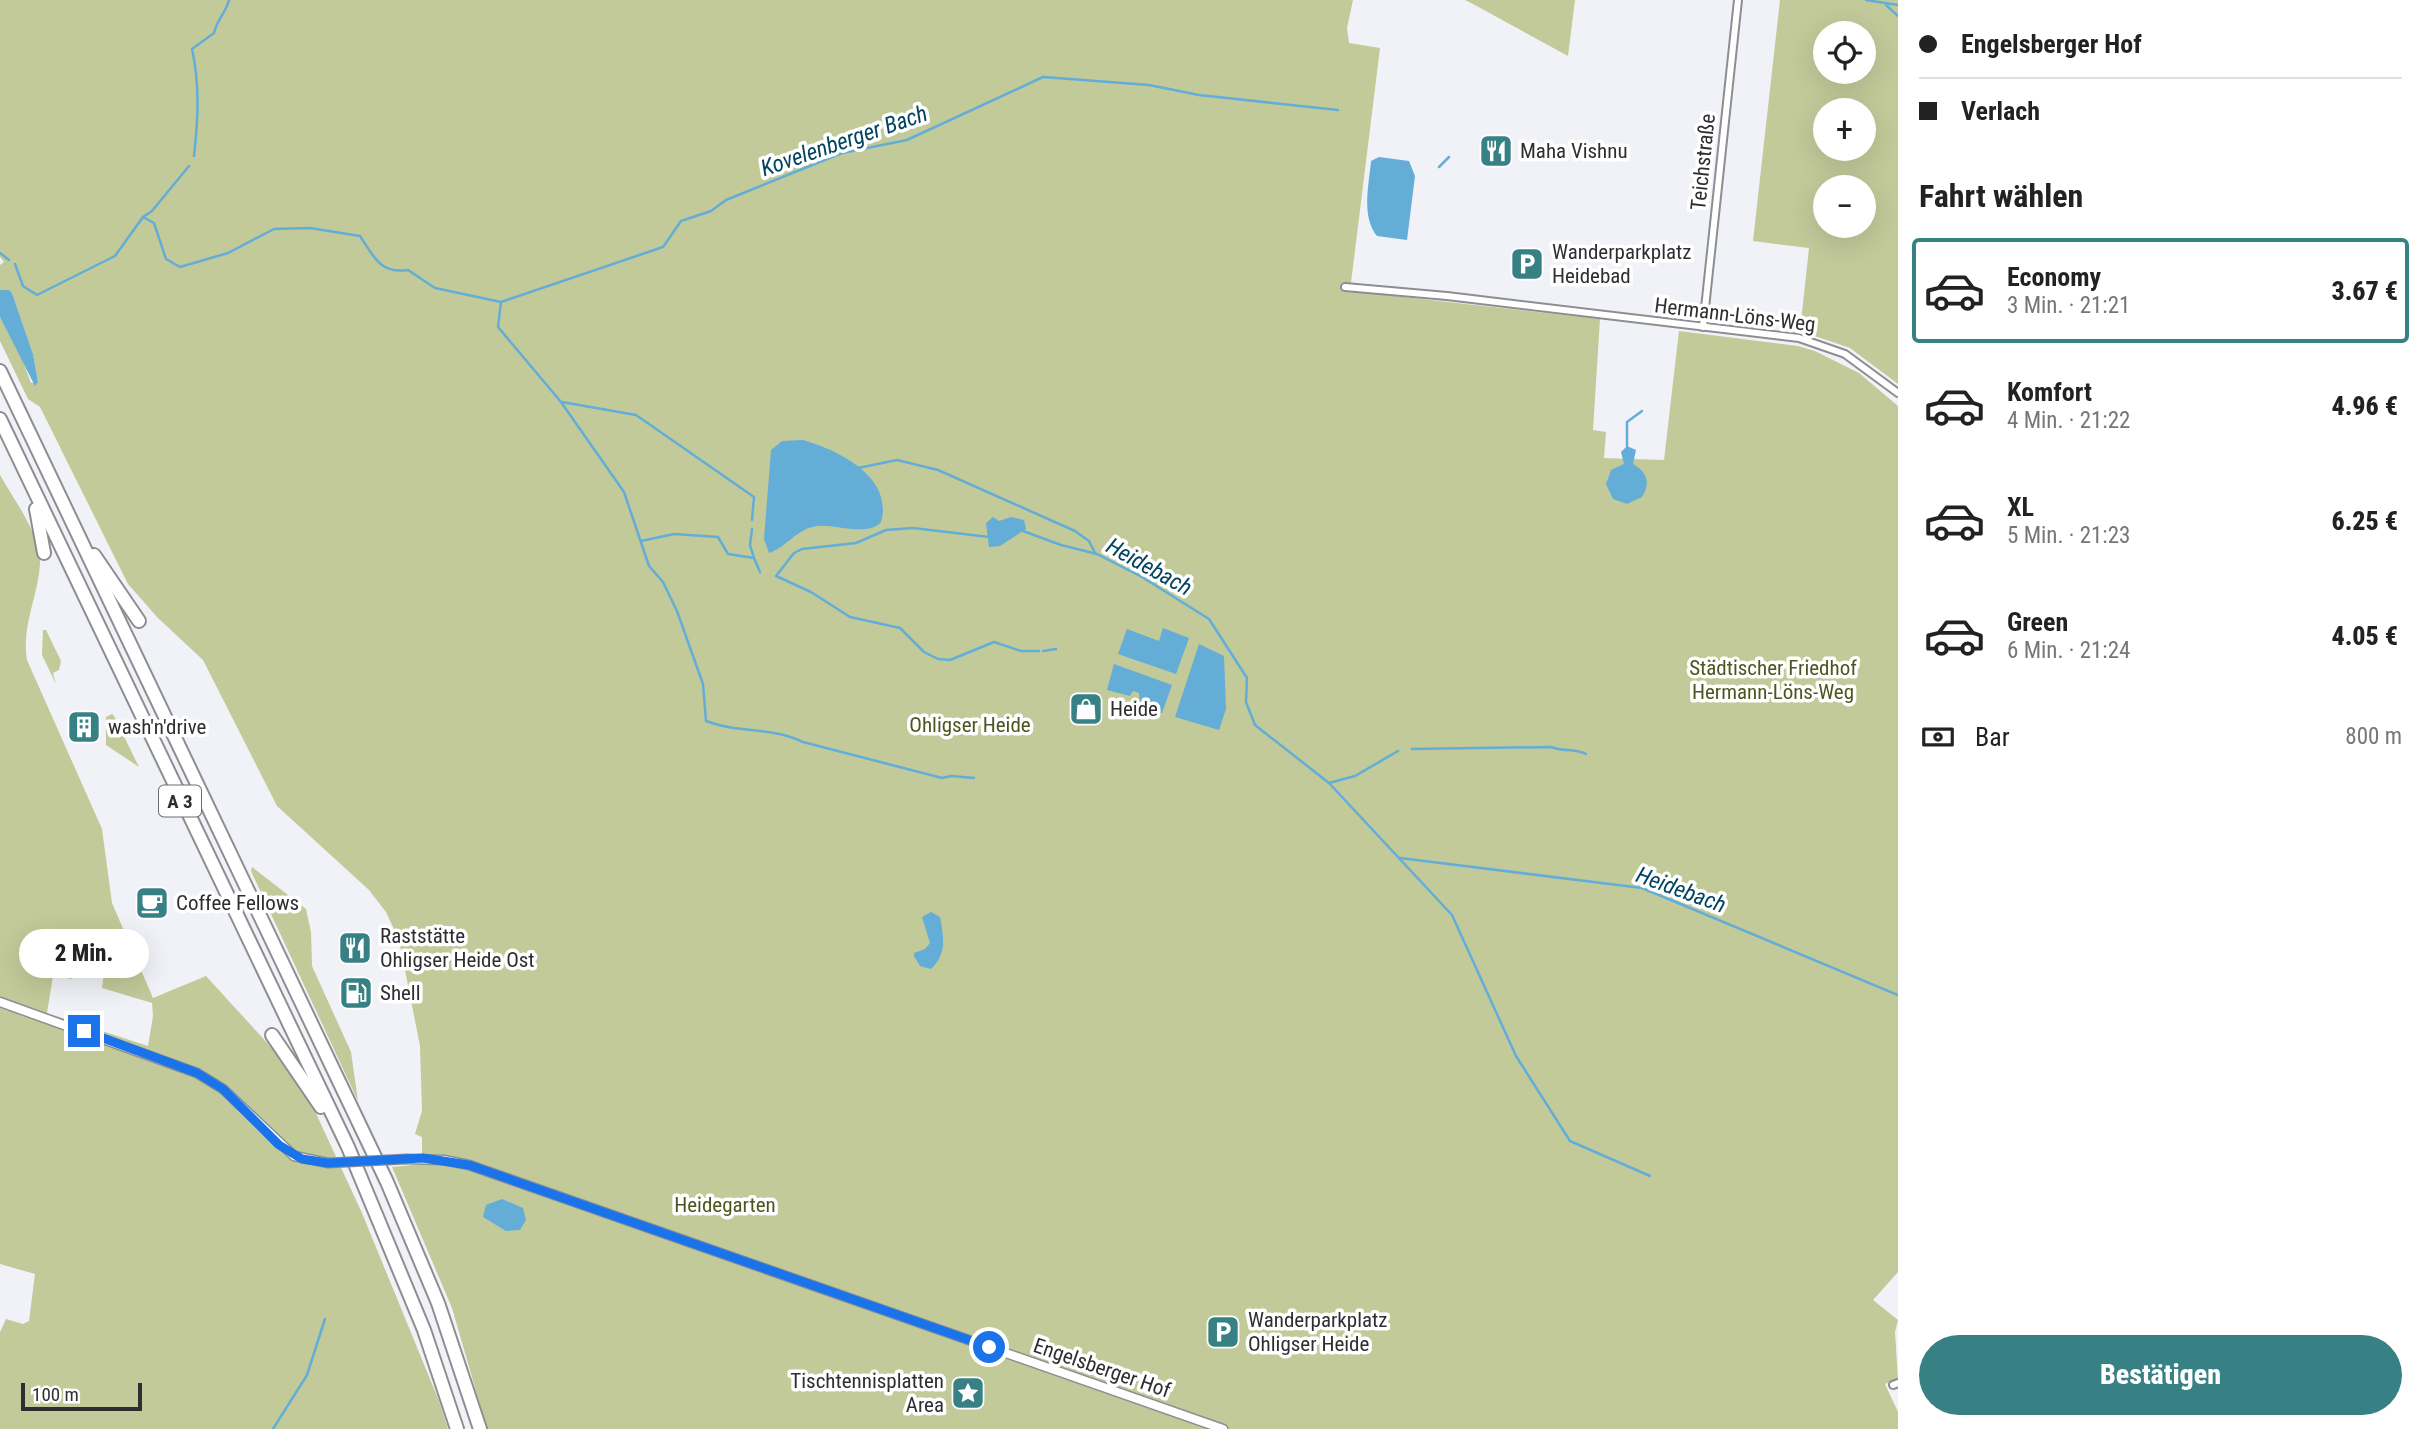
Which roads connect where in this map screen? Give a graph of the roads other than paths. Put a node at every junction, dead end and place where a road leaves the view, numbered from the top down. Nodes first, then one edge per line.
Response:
1 (1738, 0) edge
2 (1345, 287) dead end
3 (1703, 327) junction
4 (0, 371) edge
5 (1898, 393) edge
6 (0, 419) edge
7 (16, 453) junction
8 (73, 526) junction
9 (44, 553) dead end
10 (139, 621) dead end
11 (0, 1002) edge
12 (272, 1035) dead end
13 (372, 1129) dead end
14 (348, 1147) junction
15 (387, 1182) junction
16 (457, 1429) edge
17 (480, 1429) edge
18 (1223, 1429) edge

1 - 3 street, Teichstraße
2 - 3 street, Hermann-Löns-Weg
3 - 5 street, Hermann-Löns-Weg
4 - 8 highway, A 3
6 - 7 highway, A 3
7 - 9 highway
7 - 14 highway, A 3
8 - 10 highway
8 - 15 highway, A 3
11 - 18 street, Engelsberger Hof, bridge
12 - 14 highway
13 - 15 highway
14 - 16 highway, A 3
15 - 17 highway, A 3

